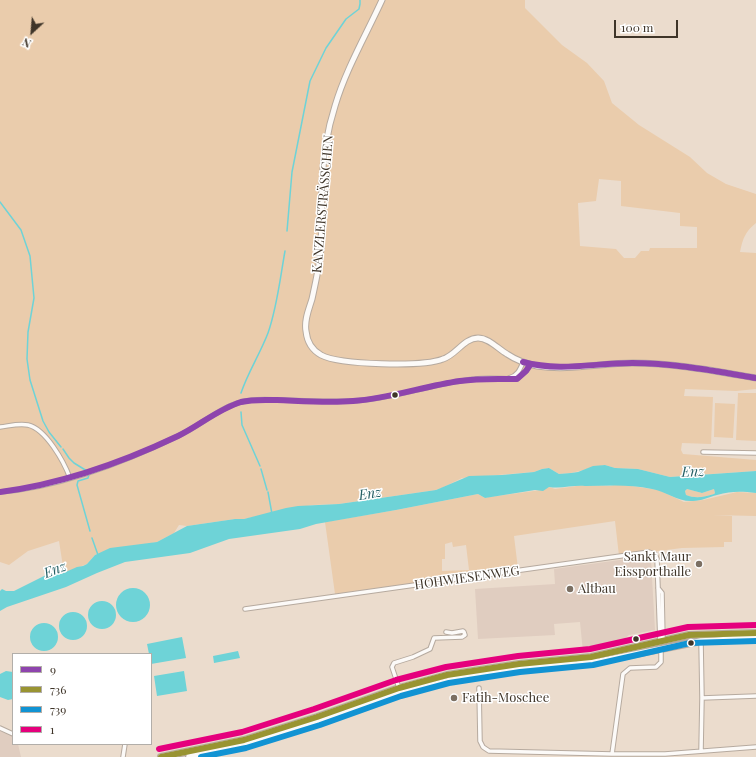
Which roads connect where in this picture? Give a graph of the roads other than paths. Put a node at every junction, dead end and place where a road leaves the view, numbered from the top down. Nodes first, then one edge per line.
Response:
1 (382, 0) edge
2 (523, 362) junction
3 (530, 364) junction
4 (506, 378) junction
5 (756, 378) edge
6 (0, 427) edge
7 (703, 452) dead end
8 (756, 453) edge
9 (70, 478) junction
10 (0, 492) edge
11 (245, 609) dead end
12 (446, 632) dead end
13 (756, 633) edge
14 (756, 638) edge
15 (662, 640) junction
16 (701, 641) junction
17 (663, 647) junction
18 (576, 661) junction
19 (398, 688) junction
20 (479, 688) dead end
21 (756, 696) edge
22 (702, 698) junction
23 (0, 728) edge
24 (12, 734) edge
25 (125, 745) edge
26 (756, 747) edge
27 (701, 751) junction
28 (612, 754) junction
29 (123, 757) edge
30 (161, 757) edge
31 (189, 757) edge

1 - 2 main road, KANZLERSTRÄSSCHEN
2 - 3 main road, KANZLERSTRÄSSCHEN
2 - 4 street
3 - 4 street
3 - 5 main road, KANZLERSTRÄSSCHEN
4 - 9 street
6 - 9 street
7 - 8 street
9 - 10 street
11 - 15 street, HOHWIESENWEG
12 - 19 street
13 - 15 main road
14 - 16 main road
15 - 17 main road
15 - 18 main road
16 - 17 main road
16 - 22 street
17 - 18 main road
17 - 28 street
18 - 19 main road
18 - 31 main road
19 - 30 main road
20 - 28 street
21 - 22 street
22 - 27 street
23 - 24 street
25 - 29 street
26 - 27 street
27 - 28 street

